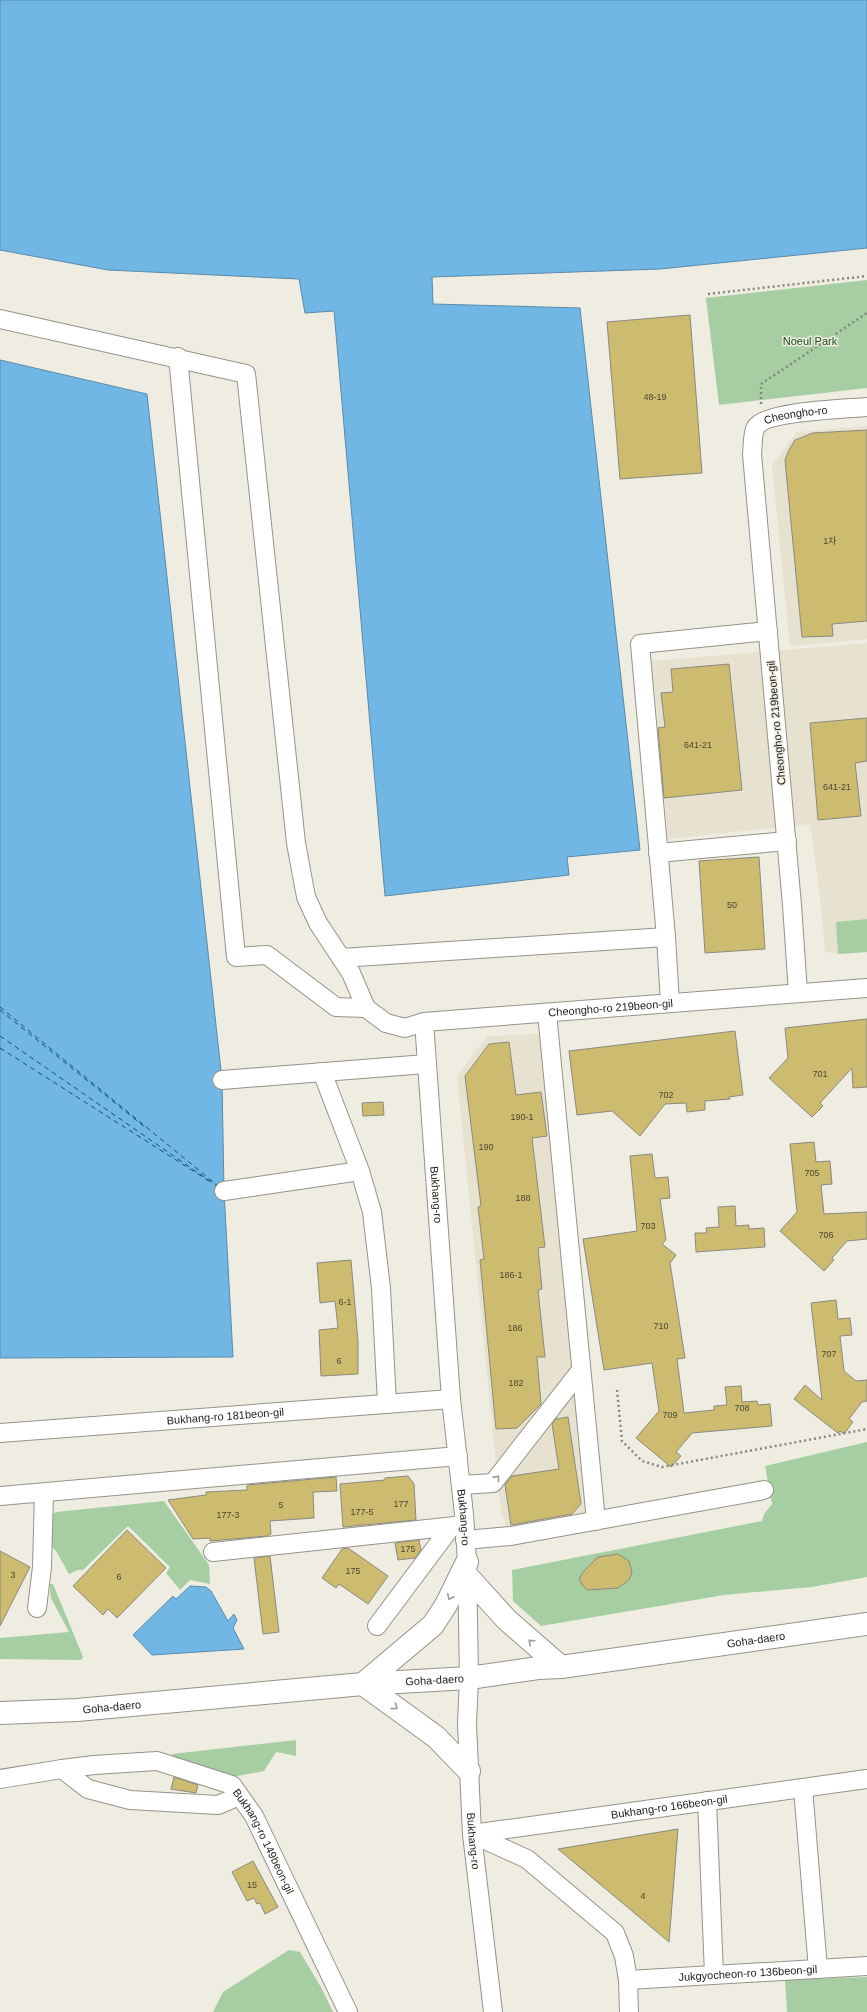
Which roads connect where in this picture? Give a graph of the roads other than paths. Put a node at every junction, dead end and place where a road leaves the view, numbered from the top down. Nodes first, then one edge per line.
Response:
1 (0, 319) edge
2 (178, 357) junction
3 (867, 407) edge
4 (752, 454) joint
5 (768, 631) junction
6 (787, 841) junction
7 (658, 853) junction
8 (666, 937) junction
9 (341, 958) junction
10 (867, 988) edge
11 (798, 993) junction
12 (670, 1003) junction
13 (366, 1008) junction
14 (547, 1013) junction
15 (424, 1022) junction
16 (426, 1064) junction
17 (322, 1072) junction
18 (222, 1080) dead end
19 (360, 1171) junction
20 (224, 1191) dead end
21 (582, 1370) junction
22 (451, 1399) junction
23 (387, 1404) junction
24 (0, 1433) edge
25 (458, 1456) junction
26 (461, 1485) junction
27 (764, 1490) dead end
28 (44, 1493) junction
29 (0, 1496) edge
30 (596, 1520) junction
31 (460, 1531) junction
32 (213, 1552) dead end
33 (468, 1569) junction
34 (37, 1608) dead end
35 (867, 1624) edge
36 (377, 1626) dead end
37 (561, 1667) junction
38 (469, 1678) junction
39 (363, 1684) junction
40 (0, 1699) edge
41 (77, 1710) junction
42 (0, 1713) edge
43 (0, 1729) edge
44 (62, 1770) junction
45 (469, 1771) junction
46 (0, 1779) edge
47 (867, 1779) edge
48 (803, 1788) junction
49 (237, 1793) junction
50 (707, 1801) junction
51 (472, 1834) junction
52 (867, 1966) edge
53 (818, 1969) junction
54 (714, 1975) junction
55 (628, 1980) junction
56 (348, 2012) edge
57 (492, 2012) edge
58 (629, 2012) edge

1 - 2 street
2 - 9 street
2 - 13 street
3 - 4 street, Cheongho-ro
4 - 5 street, Cheongho-ro 219beon-gil
5 - 6 street, Cheongho-ro 219beon-gil
5 - 7 street
6 - 7 street
6 - 11 street, Cheongho-ro 219beon-gil
7 - 8 street
8 - 9 street
8 - 12 street
9 - 13 street
10 - 11 street, Cheongho-ro 219beon-gil
11 - 12 street, Cheongho-ro 219beon-gil
12 - 14 street, Cheongho-ro 219beon-gil
13 - 15 street, Cheongho-ro 219beon-gil
14 - 15 street, Cheongho-ro 219beon-gil
14 - 21 street
15 - 16 street, Bukhang-ro
16 - 17 street
16 - 22 street, Bukhang-ro
17 - 18 street
17 - 19 street
19 - 20 street
19 - 23 street
26 -> 21 street
21 - 30 street
22 - 23 street, Bukhang-ro 181beon-gil
22 - 25 street, Bukhang-ro
23 - 24 street, Bukhang-ro 181beon-gil
25 - 26 street, Bukhang-ro
25 - 28 street
26 - 31 street, Bukhang-ro
27 - 30 street
28 - 29 street
28 - 34 street
30 - 31 street
31 - 32 street
31 - 33 street, Bukhang-ro
31 - 36 street
37 -> 33 main road
33 - 38 street, Bukhang-ro
33 -> 39 main road
35 - 37 main road, Goha-daero
37 - 38 main road, Goha-daero
38 - 39 main road, Goha-daero
38 - 45 street, Bukhang-ro
39 - 41 main road, Goha-daero
39 -> 45 main road
40 - 41 main road
41 - 42 main road, Goha-daero
41 - 43 main road
44 - 46 street, Bukhang-ro 149beon-gil
44 - 49 street, Bukhang-ro 149beon-gil
44 - 49 street
45 - 51 street, Bukhang-ro
47 - 48 street, Bukhang-ro 166beon-gil
48 - 50 street, Bukhang-ro 166beon-gil
48 - 53 street
49 - 56 street, Bukhang-ro 149beon-gil
50 - 51 street, Bukhang-ro 166beon-gil
50 - 54 street
51 - 55 street
51 - 57 street, Bukhang-ro
52 - 53 street, Jukgyocheon-ro 136beon-gil
53 - 54 street, Jukgyocheon-ro 136beon-gil
54 - 55 street, Jukgyocheon-ro 136beon-gil
55 - 58 street

